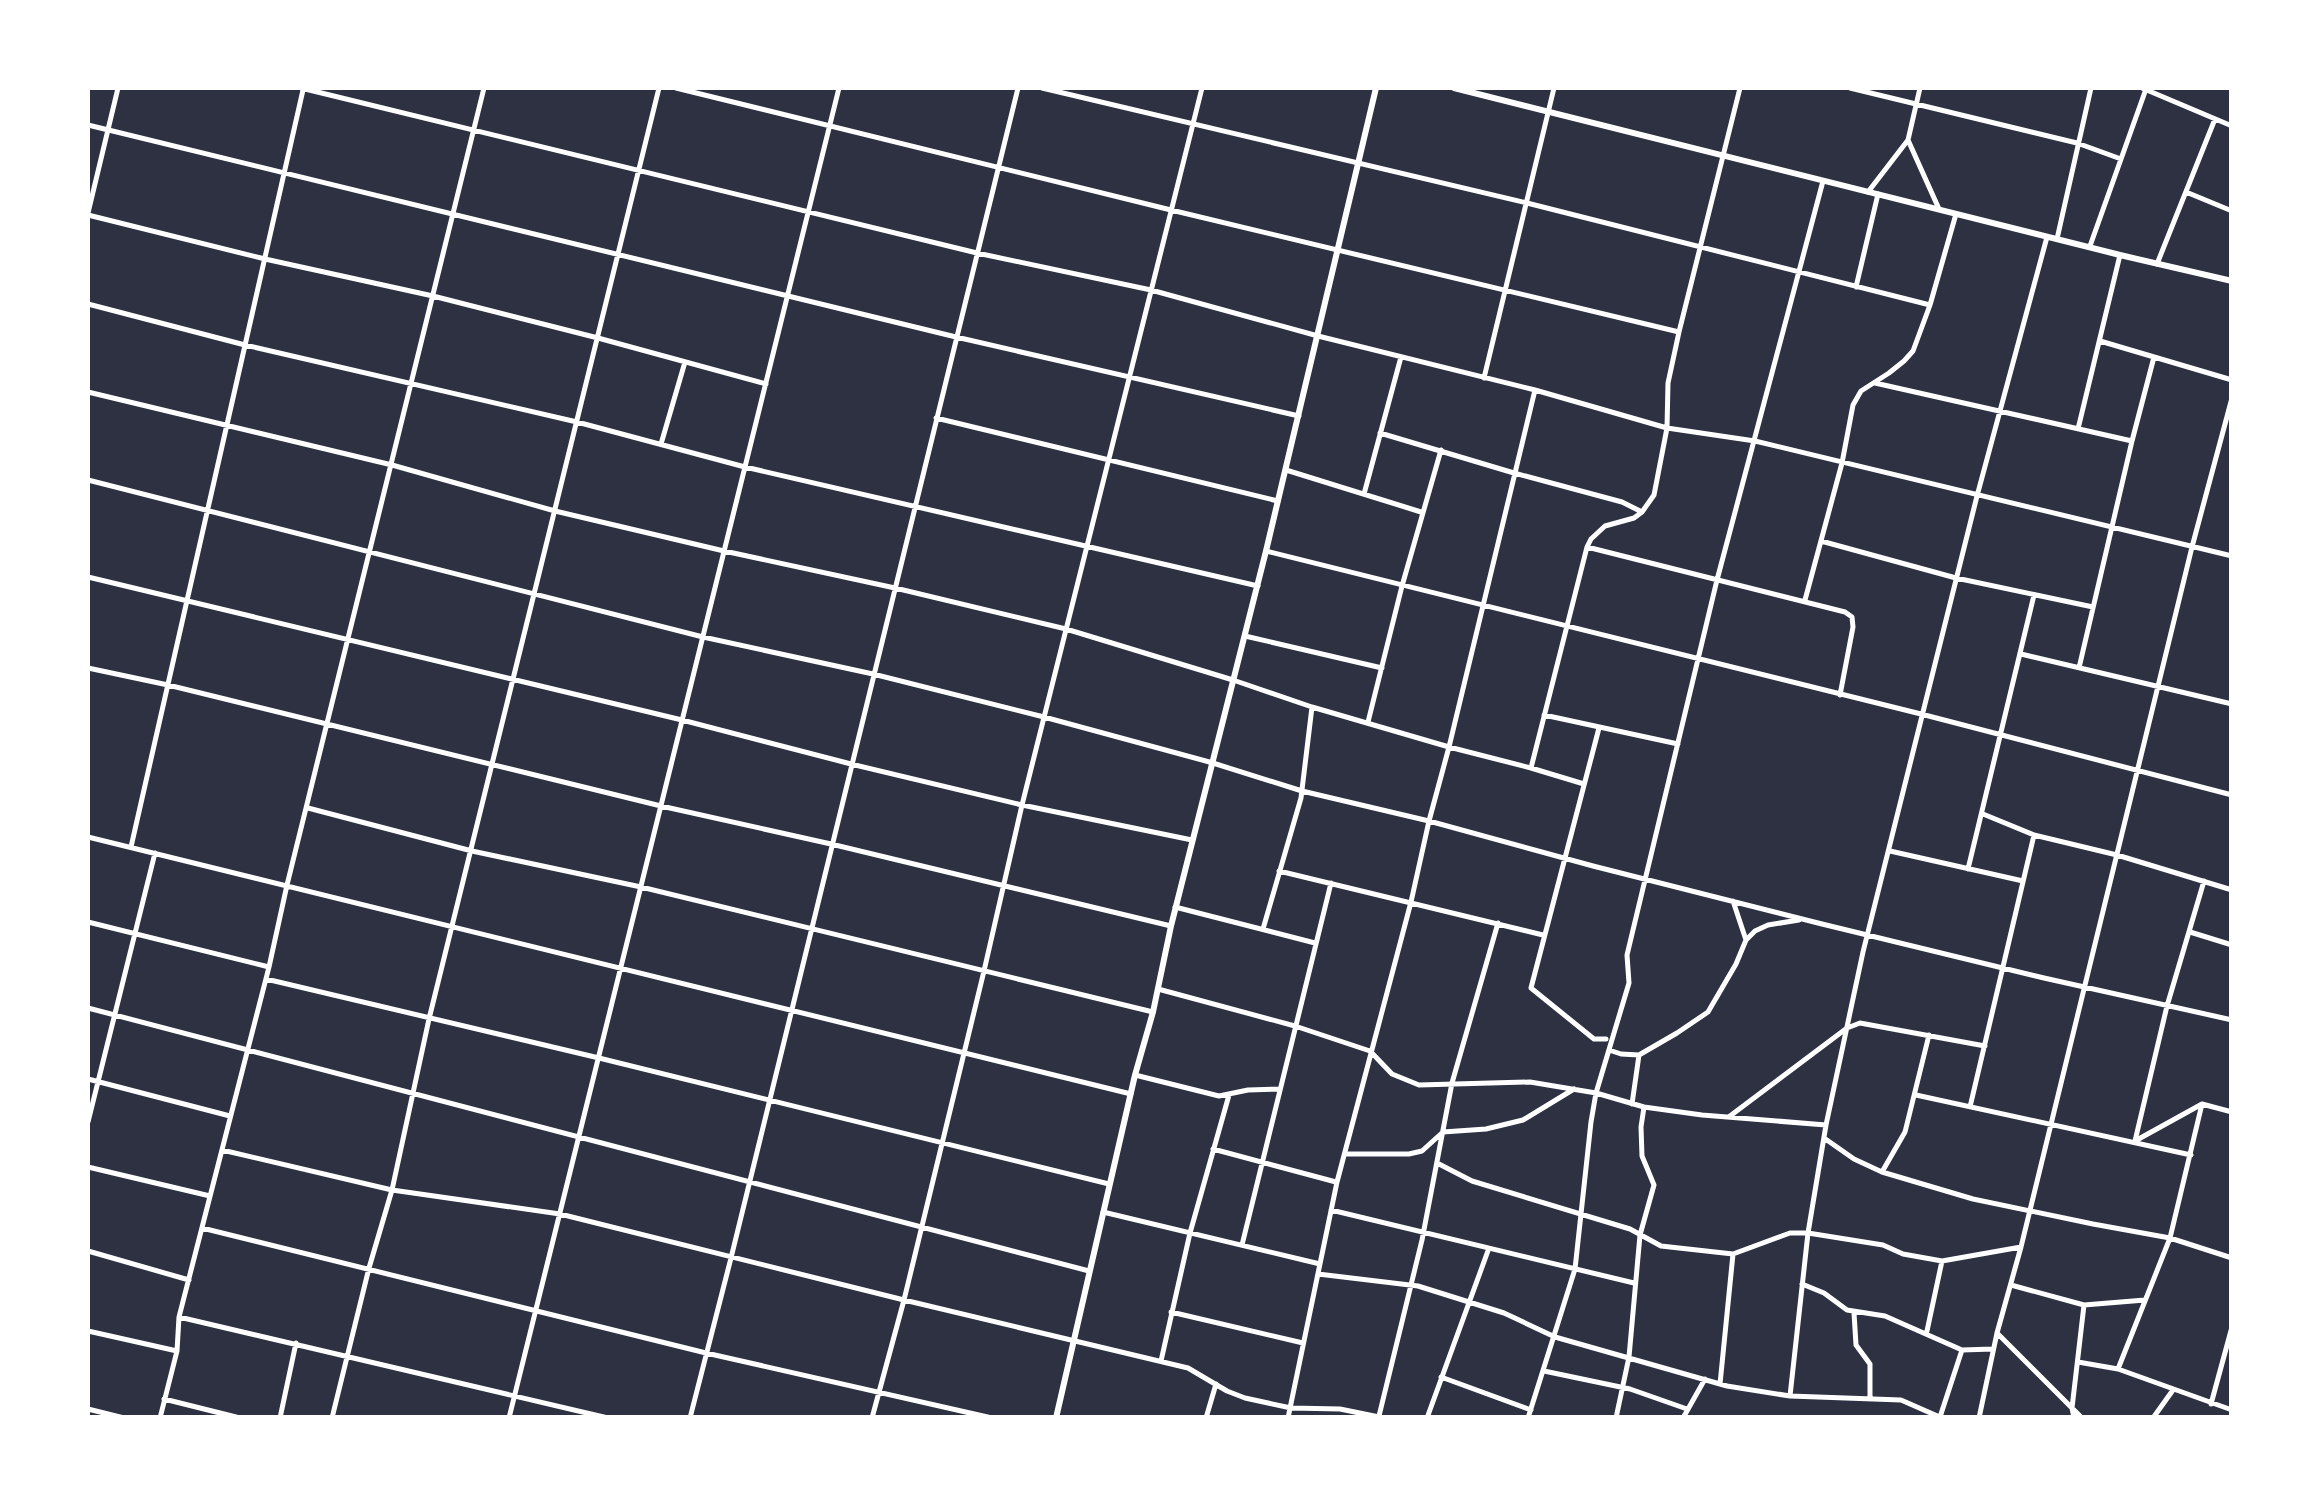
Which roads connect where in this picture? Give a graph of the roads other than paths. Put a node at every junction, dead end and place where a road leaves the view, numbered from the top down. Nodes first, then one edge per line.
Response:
1 (118, 88) edge
2 (302, 88) edge
3 (484, 88) edge
4 (659, 88) edge
5 (676, 88) edge
6 (839, 88) edge
7 (1018, 88) edge
8 (1042, 88) edge
9 (1202, 88) edge
10 (1376, 88) edge
11 (1454, 88) edge
12 (1554, 88) edge
13 (1740, 88) edge
14 (1850, 88) edge
15 (1920, 88) edge
16 (2091, 88) edge
17 (2144, 88) edge
18 (1916, 104) junction
19 (1548, 112) junction
20 (2215, 119) junction
21 (1193, 122) junction
22 (88, 125) edge
23 (829, 126) junction
24 (2232, 126) edge
25 (473, 129) junction
26 (108, 130) junction
27 (1908, 140) junction
28 (2077, 143) junction
29 (1724, 156) junction
30 (2121, 158) junction
31 (1358, 163) junction
32 (998, 166) junction
33 (639, 169) junction
34 (284, 174) junction
35 (1823, 181) junction
36 (1868, 192) junction
37 (2186, 192) junction
38 (1878, 194) junction
39 (1527, 203) junction
40 (1171, 210) junction
41 (1938, 210) junction
42 (2232, 211) edge
43 (808, 212) junction
44 (88, 214) edge
45 (1956, 214) junction
46 (452, 215) junction
47 (2047, 236) junction
48 (2057, 239) junction
49 (2089, 247) junction
50 (1700, 248) junction
51 (1339, 249) junction
52 (977, 253) junction
53 (618, 255) junction
54 (2120, 255) junction
55 (265, 258) junction
56 (2157, 264) junction
57 (1799, 272) junction
58 (2232, 281) edge
59 (1856, 286) junction
60 (1150, 290) junction
61 (1504, 290) junction
62 (788, 295) junction
63 (432, 296) junction
64 (88, 304) edge
65 (1930, 305) junction
66 (1679, 332) junction
67 (1318, 336) junction
68 (956, 337) junction
69 (598, 338) junction
70 (2100, 341) junction
71 (245, 345) junction
72 (1401, 357) junction
73 (2154, 357) junction
74 (685, 362) junction
75 (1129, 376) junction
76 (1484, 378) junction
77 (2232, 380) edge
78 (1872, 382) junction
79 (411, 384) junction
80 (766, 384) junction
81 (1535, 390) junction
82 (88, 392) edge
83 (2232, 398) edge
84 (2000, 412) junction
85 (1299, 416) junction
86 (936, 418) junction
87 (577, 422) junction
88 (226, 426) junction
89 (1667, 428) junction
90 (2078, 429) junction
91 (1380, 433) junction
92 (1755, 441) junction
93 (2132, 441) junction
94 (661, 444) junction
95 (1441, 450) junction
96 (1107, 460) junction
97 (1842, 463) junction
98 (392, 465) junction
99 (745, 467) junction
100 (1286, 470) junction
101 (1514, 474) junction
102 (88, 480) edge
103 (1364, 494) junction
104 (1977, 496) junction
105 (1278, 501) junction
106 (914, 507) junction
107 (208, 510) junction
108 (555, 511) junction
109 (1422, 512) junction
110 (1642, 512) junction
111 (2112, 528) junction
112 (1821, 541) junction
113 (1086, 545) junction
114 (2192, 547) junction
115 (1587, 548) junction
116 (724, 552) junction
117 (1266, 552) junction
118 (370, 553) junction
119 (2232, 556) edge
120 (88, 577) edge
121 (1956, 578) junction
122 (1717, 580) junction
123 (1258, 586) junction
124 (1402, 586) junction
125 (894, 588) junction
126 (536, 594) junction
127 (2034, 594) junction
128 (1805, 600) junction
129 (187, 601) junction
130 (1482, 606) junction
131 (2094, 607) junction
132 (1567, 627) junction
133 (1066, 629) junction
134 (1245, 636) junction
135 (703, 637) junction
136 (348, 641) junction
137 (2021, 654) junction
138 (1699, 660) junction
139 (88, 668) edge
140 (1382, 668) junction
141 (2079, 668) junction
142 (873, 674) junction
143 (514, 679) junction
144 (1233, 680) junction
145 (168, 685) junction
146 (2158, 686) junction
147 (1840, 695) junction
148 (2232, 704) edge
149 (1312, 708) junction
150 (1921, 714) junction
151 (1544, 715) junction
152 (1044, 717) junction
153 (682, 720) junction
154 (1368, 722) junction
155 (328, 724) junction
156 (1599, 728) junction
157 (2002, 735) junction
158 (1679, 744) junction
159 (1449, 747) junction
160 (1213, 763) junction
161 (851, 764) junction
162 (493, 765) junction
163 (1532, 768) junction
164 (2137, 770) junction
165 (1584, 784) junction
166 (1302, 792) junction
167 (2232, 794) edge
168 (661, 806) junction
169 (1022, 806) junction
170 (308, 808) junction
171 (1983, 814) junction
172 (1429, 821) junction
173 (2034, 835) junction
174 (88, 836) edge
175 (1192, 840) junction
176 (831, 844) junction
177 (131, 847) junction
178 (1890, 850) junction
179 (472, 851) junction
180 (154, 853) junction
181 (2117, 855) junction
182 (1566, 858) junction
183 (1968, 869) junction
184 (1279, 870) junction
185 (1646, 879) junction
186 (2023, 882) junction
187 (2204, 882) junction
188 (1331, 883) junction
189 (1005, 885) junction
190 (287, 886) junction
191 (641, 887) junction
192 (2232, 890) edge
193 (1733, 901) junction
194 (1411, 902) junction
195 (1176, 907) junction
196 (1803, 919) junction
197 (88, 922) edge
198 (1498, 924) junction
199 (453, 926) junction
200 (1171, 926) junction
201 (1263, 928) junction
202 (810, 929) junction
203 (2190, 932) junction
204 (134, 934) junction
205 (1544, 935) junction
206 (1868, 935) junction
207 (1746, 940) junction
208 (1315, 943) junction
209 (2232, 946) edge
210 (269, 967) junction
211 (621, 968) junction
212 (2003, 968) junction
213 (984, 971) junction
214 (266, 979) junction
215 (2086, 987) junction
216 (1158, 990) junction
217 (2168, 1006) junction
218 (88, 1008) edge
219 (791, 1010) junction
220 (1153, 1012) junction
221 (113, 1015) junction
222 (428, 1019) junction
223 (2232, 1020) edge
224 (1295, 1026) junction
225 (1847, 1028) junction
226 (1929, 1035) junction
227 (1606, 1039) dead end
228 (1984, 1046) junction
229 (248, 1050) junction
230 (1609, 1050) junction
231 (1370, 1051) junction
232 (965, 1052) junction
233 (1639, 1055) junction
234 (599, 1058) junction
235 (1135, 1075) junction
236 (88, 1079) edge
237 (98, 1081) junction
238 (1452, 1084) junction
239 (1279, 1089) junction
240 (1574, 1089) junction
241 (412, 1093) junction
242 (1131, 1094) junction
243 (1596, 1094) junction
244 (1228, 1095) junction
245 (1916, 1095) junction
246 (768, 1100) junction
247 (1632, 1104) junction
248 (2202, 1104) junction
249 (1970, 1106) junction
250 (1644, 1108) junction
251 (2232, 1112) edge
252 (231, 1116) junction
253 (1728, 1117) junction
254 (88, 1122) edge
255 (1826, 1124) junction
256 (2051, 1126) junction
257 (1443, 1132) junction
258 (579, 1137) junction
259 (1824, 1138) junction
260 (2135, 1141) junction
261 (942, 1142) junction
262 (1213, 1149) junction
263 (222, 1150) junction
264 (1344, 1154) junction
265 (2191, 1155) junction
266 (1262, 1162) junction
267 (1437, 1163) junction
268 (88, 1166) edge
269 (1882, 1172) junction
270 (748, 1181) junction
271 (1337, 1182) junction
272 (1109, 1184) junction
273 (392, 1190) junction
274 (210, 1196) junction
275 (1331, 1210) junction
276 (2029, 1210) junction
277 (1102, 1212) junction
278 (560, 1214) junction
279 (1580, 1214) junction
280 (202, 1228) junction
281 (921, 1228) junction
282 (1190, 1233) junction
283 (1424, 1233) junction
284 (1808, 1233) junction
285 (1640, 1235) junction
286 (2170, 1238) junction
287 (1242, 1245) junction
288 (2021, 1247) junction
289 (1489, 1248) junction
290 (88, 1251) edge
291 (1733, 1254) junction
292 (731, 1258) junction
293 (2232, 1258) edge
294 (1942, 1261) junction
295 (1320, 1264) junction
296 (369, 1268) junction
297 (1575, 1268) junction
298 (1088, 1271) junction
299 (1318, 1274) junction
300 (189, 1280) junction
301 (1635, 1283) junction
302 (1411, 1284) junction
303 (1802, 1284) junction
304 (2011, 1285) junction
305 (904, 1300) junction
306 (1469, 1300) junction
307 (2146, 1300) junction
308 (2084, 1305) junction
309 (537, 1309) junction
310 (1171, 1312) junction
311 (1854, 1312) junction
312 (179, 1317) junction
313 (2232, 1327) edge
314 (88, 1331) edge
315 (1927, 1332) junction
316 (1997, 1334) junction
317 (1555, 1337) junction
318 (1074, 1340) junction
319 (296, 1343) junction
320 (1303, 1343) junction
321 (1994, 1348) junction
322 (1962, 1350) junction
323 (176, 1351) junction
324 (706, 1352) junction
325 (348, 1354) junction
326 (1629, 1357) junction
327 (1161, 1361) junction
328 (2078, 1362) junction
329 (2118, 1368) junction
330 (1544, 1371) junction
331 (1442, 1377) junction
332 (1706, 1379) junction
333 (1216, 1384) junction
334 (1720, 1384) junction
335 (1623, 1387) junction
336 (2173, 1390) junction
337 (878, 1392) junction
338 (514, 1396) junction
339 (1790, 1396) junction
340 (1870, 1398) junction
341 (164, 1399) junction
342 (2211, 1404) junction
343 (1290, 1408) junction
344 (2072, 1408) junction
345 (88, 1409) edge
346 (1687, 1409) junction
347 (2232, 1410) edge
348 (1530, 1414) edge
349 (1381, 1417) edge
350 (1941, 1417) edge
351 (124, 1418) edge
352 (160, 1418) edge
353 (240, 1418) edge
354 (280, 1418) edge
355 (332, 1418) edge
356 (509, 1418) edge
357 (608, 1418) edge
358 (690, 1418) edge
359 (872, 1418) edge
360 (992, 1418) edge
361 (1056, 1418) edge
362 (1206, 1418) edge
363 (1288, 1418) edge
364 (1428, 1418) edge
365 (1616, 1418) edge
366 (1683, 1418) edge
367 (1979, 1418) edge
368 (2074, 1418) edge
369 (2082, 1418) edge
370 (2153, 1418) edge

1 - 26 street
2 - 25 street
2 - 34 street
3 - 25 street
4 - 33 street
5 - 23 street
6 - 23 street
7 - 32 street
8 - 21 street
9 - 21 street
10 - 31 street
11 - 19 street
12 - 19 street
13 - 29 street
14 - 18 street
15 - 18 street
16 - 28 street
17 - 20 street
17 - 30 street
18 - 27 street
18 - 28 street
19 - 29 street
19 - 39 street
20 - 24 street
20 - 37 street
21 - 31 street
21 - 40 street
22 - 26 street
23 - 32 street
23 - 43 street
25 - 33 street
25 - 46 street
26 - 34 street
26 - 44 street
27 - 36 street
27 - 41 street
28 - 30 street
28 - 48 street
29 - 35 street
29 - 50 street
30 - 49 street
31 - 39 street
31 - 51 street
32 - 40 street
32 - 52 street
33 - 43 street
33 - 53 street
34 - 46 street
34 - 55 street
35 - 36 street
35 - 57 street
36 - 38 street
37 - 42 street
37 - 56 street
38 - 41 street
38 - 59 street
39 - 50 street
39 - 61 street
40 - 51 street
40 - 60 street
41 - 45 street
43 - 52 street
43 - 62 street
44 - 55 street
45 - 47 street
45 - 65 street
46 - 53 street
46 - 63 street
47 - 48 street
47 - 84 street
48 - 49 street
49 - 54 street
50 - 57 street
50 - 66 street
51 - 61 street
51 - 67 street
52 - 60 street
52 - 68 street
53 - 62 street
53 - 69 street
54 - 56 street
54 - 70 street
55 - 63 street
55 - 71 street
56 - 58 street
57 - 59 street
57 - 92 street
59 - 65 street
60 - 67 street
60 - 75 street
61 - 66 street
61 - 76 street
62 - 68 street
62 - 80 street
63 - 69 street
63 - 79 street
64 - 71 street
65 - 78 street
66 - 89 street
67 - 72 street
67 - 85 street
68 - 75 street
68 - 86 street
69 - 74 street
69 - 87 street
70 - 73 street
70 - 90 street
71 - 79 street
71 - 88 street
72 - 76 street
72 - 91 street
73 - 77 street
73 - 93 street
74 - 80 street
74 - 94 street
75 - 85 street
75 - 96 street
76 - 81 street
78 - 84 street
78 - 97 street
79 - 87 street
79 - 98 street
80 - 99 street
81 - 89 street
81 - 101 street
82 - 88 street
83 - 114 street
84 - 90 street
84 - 104 street
85 - 100 street
86 - 96 street
86 - 106 street
87 - 94 street
87 - 108 street
88 - 98 street
88 - 107 street
89 - 92 street
89 - 110 street
90 - 93 street
91 - 95 street
91 - 103 street
92 - 97 street
92 - 122 street
93 - 111 street
94 - 99 street
95 - 101 street
95 - 109 street
96 - 105 street
96 - 113 street
97 - 104 street
97 - 112 street
98 - 108 street
98 - 118 street
99 - 106 street
99 - 116 street
100 - 103 street
100 - 105 street
101 - 110 street
101 - 130 street
102 - 107 street
103 - 109 street
104 - 111 street
104 - 121 street
105 - 117 street
106 - 113 street
106 - 125 street
107 - 118 street
107 - 129 street
108 - 116 street
108 - 126 street
109 - 124 street
110 - 115 street
111 - 114 street
111 - 131 street
112 - 121 street
112 - 128 street
113 - 123 street
113 - 133 street
114 - 119 street
114 - 146 street
115 - 122 street
115 - 132 street
116 - 125 street
116 - 135 street
117 - 123 street
117 - 124 street
118 - 126 street
118 - 136 street
120 - 129 street
121 - 127 street
121 - 150 street
122 - 128 street
122 - 138 street
123 - 134 street
124 - 130 street
124 - 140 street
125 - 133 street
125 - 142 street
126 - 135 street
126 - 143 street
127 - 131 street
127 - 137 street
128 - 147 street
129 - 136 street
129 - 145 street
130 - 132 street
130 - 159 street
131 - 141 street
132 - 138 street
132 - 151 street
133 - 144 street
133 - 152 street
134 - 140 street
134 - 144 street
135 - 142 street
135 - 153 street
136 - 143 street
136 - 155 street
137 - 141 street
137 - 157 street
138 - 147 street
138 - 158 street
139 - 145 street
140 - 154 street
141 - 146 street
142 - 152 street
142 - 161 street
143 - 153 street
143 - 162 street
144 - 149 street
144 - 160 street
145 - 155 street
145 - 177 street
146 - 148 street
146 - 164 street
147 - 150 street
149 - 154 street
149 - 166 street
150 - 157 street
150 - 178 street
151 - 156 street
151 - 163 street
152 - 160 street
152 - 169 street
153 - 161 street
153 - 168 street
154 - 159 street
155 - 162 street
155 - 170 street
156 - 158 street
156 - 165 street
157 - 164 street
157 - 171 street
158 - 185 street
159 - 163 street
159 - 172 street
160 - 166 street
160 - 175 street
161 - 169 street
161 - 176 street
162 - 168 street
162 - 179 street
163 - 165 street
164 - 167 street
164 - 181 street
165 - 182 street
166 - 172 street
166 - 184 street
168 - 176 street
168 - 191 street
169 - 175 street
169 - 189 street
170 - 179 street
170 - 190 street
171 - 173 street
171 - 183 street
172 - 182 street
172 - 194 street
173 - 181 street
173 - 186 street
174 - 177 street
175 - 195 street
176 - 189 street
176 - 202 street
177 - 180 street
178 - 183 street
178 - 206 street
179 - 191 street
179 - 199 street
180 - 190 street
180 - 204 street
181 - 187 street
181 - 215 street
182 - 185 street
182 - 205 street
183 - 186 street
184 - 188 street
184 - 201 street
185 - 193 street
185 - 230 street
186 - 212 street
187 - 192 street
187 - 203 street
188 - 194 street
188 - 208 street
189 - 200 street
189 - 213 street
190 - 199 street
190 - 210 street
191 - 202 street
191 - 211 street
193 - 196 street
193 - 207 street
194 - 198 street
194 - 231 street
195 - 200 street
195 - 201 street
196 - 206 street
196 - 207 street
197 - 204 street
198 - 205 street
198 - 238 street
199 - 211 street
199 - 222 street
200 - 216 street
201 - 208 street
202 - 213 street
202 - 219 street
203 - 209 street
203 - 217 street
204 - 210 street
204 - 221 street
205 - 227 street
206 - 212 street
206 - 225 street
207 - 233 street
208 - 224 street
210 - 214 street
211 - 219 street
211 - 234 street
212 - 215 street
212 - 228 street
213 - 220 street
213 - 232 street
214 - 222 street
214 - 229 street
215 - 217 street
215 - 256 street
216 - 220 street
216 - 224 street
217 - 223 street
217 - 260 street
218 - 221 street
219 - 232 street
219 - 246 street
220 - 235 street
221 - 229 street
221 - 237 street
222 - 234 street
222 - 241 street
224 - 231 street
224 - 239 street
225 - 226 street
225 - 253 street
225 - 255 street
226 - 228 street
226 - 245 street
228 - 249 street
229 - 241 street
229 - 252 street
230 - 233 street
230 - 243 street
231 - 238 street
231 - 264 street
232 - 242 street
232 - 261 street
233 - 247 street
234 - 246 street
234 - 258 street
235 - 242 street
235 - 244 street
236 - 237 street
237 - 252 street
237 - 254 street
238 - 240 street
238 - 257 street
239 - 244 street
239 - 266 street
240 - 243 street
240 - 257 street
241 - 258 street
241 - 273 street
242 - 272 street
243 - 247 street
243 - 279 street
244 - 262 street
245 - 249 street
245 - 269 street
246 - 261 street
246 - 270 street
247 - 250 street
248 - 251 street
248 - 260 street
248 - 265 street
249 - 256 street
250 - 253 street
250 - 285 street
252 - 263 street
253 - 255 street
255 - 259 street
256 - 260 street
256 - 276 street
257 - 264 street
257 - 267 street
258 - 270 street
258 - 278 street
259 - 269 street
259 - 284 street
260 - 265 street
261 - 272 street
261 - 281 street
262 - 266 street
262 - 282 street
263 - 273 street
263 - 274 street
264 - 271 street
265 - 286 street
266 - 271 street
266 - 287 street
267 - 279 street
267 - 283 street
268 - 274 street
269 - 276 street
270 - 281 street
270 - 292 street
271 - 275 street
272 - 277 street
273 - 278 street
273 - 296 street
274 - 280 street
275 - 283 street
275 - 295 street
276 - 286 street
276 - 288 street
277 - 282 street
277 - 298 street
278 - 292 street
278 - 309 street
279 - 285 street
279 - 297 street
280 - 296 street
280 - 300 street
281 - 298 street
281 - 305 street
282 - 287 street
282 - 310 street
283 - 289 street
283 - 302 street
284 - 291 street
284 - 294 street
284 - 303 street
285 - 291 street
285 - 301 street
286 - 293 street
286 - 307 street
287 - 295 street
288 - 294 street
288 - 304 street
289 - 297 street
289 - 306 street
290 - 300 street
291 - 334 street
292 - 305 street
292 - 324 street
294 - 315 street
295 - 299 street
296 - 309 street
296 - 325 street
297 - 301 street
297 - 317 street
298 - 318 street
299 - 302 street
299 - 320 street
300 - 312 street
301 - 326 street
302 - 306 street
302 - 349 street
303 - 311 street
303 - 339 street
304 - 308 street
304 - 316 street
305 - 318 street
305 - 337 street
306 - 317 street
306 - 331 street
307 - 308 street
307 - 329 street
308 - 328 street
309 - 324 street
309 - 338 street
310 - 320 street
310 - 327 street
311 - 315 street
311 - 340 street
312 - 319 street
312 - 323 street
313 - 342 street
314 - 323 street
315 - 322 street
316 - 321 street
316 - 344 street
317 - 326 street
317 - 330 street
318 - 327 street
318 - 361 street
319 - 325 street
319 - 354 street
320 - 343 street
321 - 322 street
321 - 367 street
322 - 350 street
323 - 341 street
324 - 337 street
324 - 358 street
325 - 338 street
325 - 355 street
326 - 332 street
326 - 335 street
327 - 333 street
328 - 329 street
328 - 344 street
329 - 336 street
330 - 335 street
330 - 348 street
331 - 348 street
331 - 364 street
332 - 334 street
332 - 346 street
333 - 343 street
333 - 362 street
334 - 339 street
335 - 346 street
335 - 365 street
336 - 342 street
336 - 370 street
337 - 359 street
337 - 360 street
338 - 356 street
338 - 357 street
339 - 340 street
340 - 350 street
341 - 352 street
341 - 353 street
342 - 347 street
343 - 349 street
343 - 363 street
344 - 368 street
344 - 369 street
345 - 351 street
346 - 366 street

